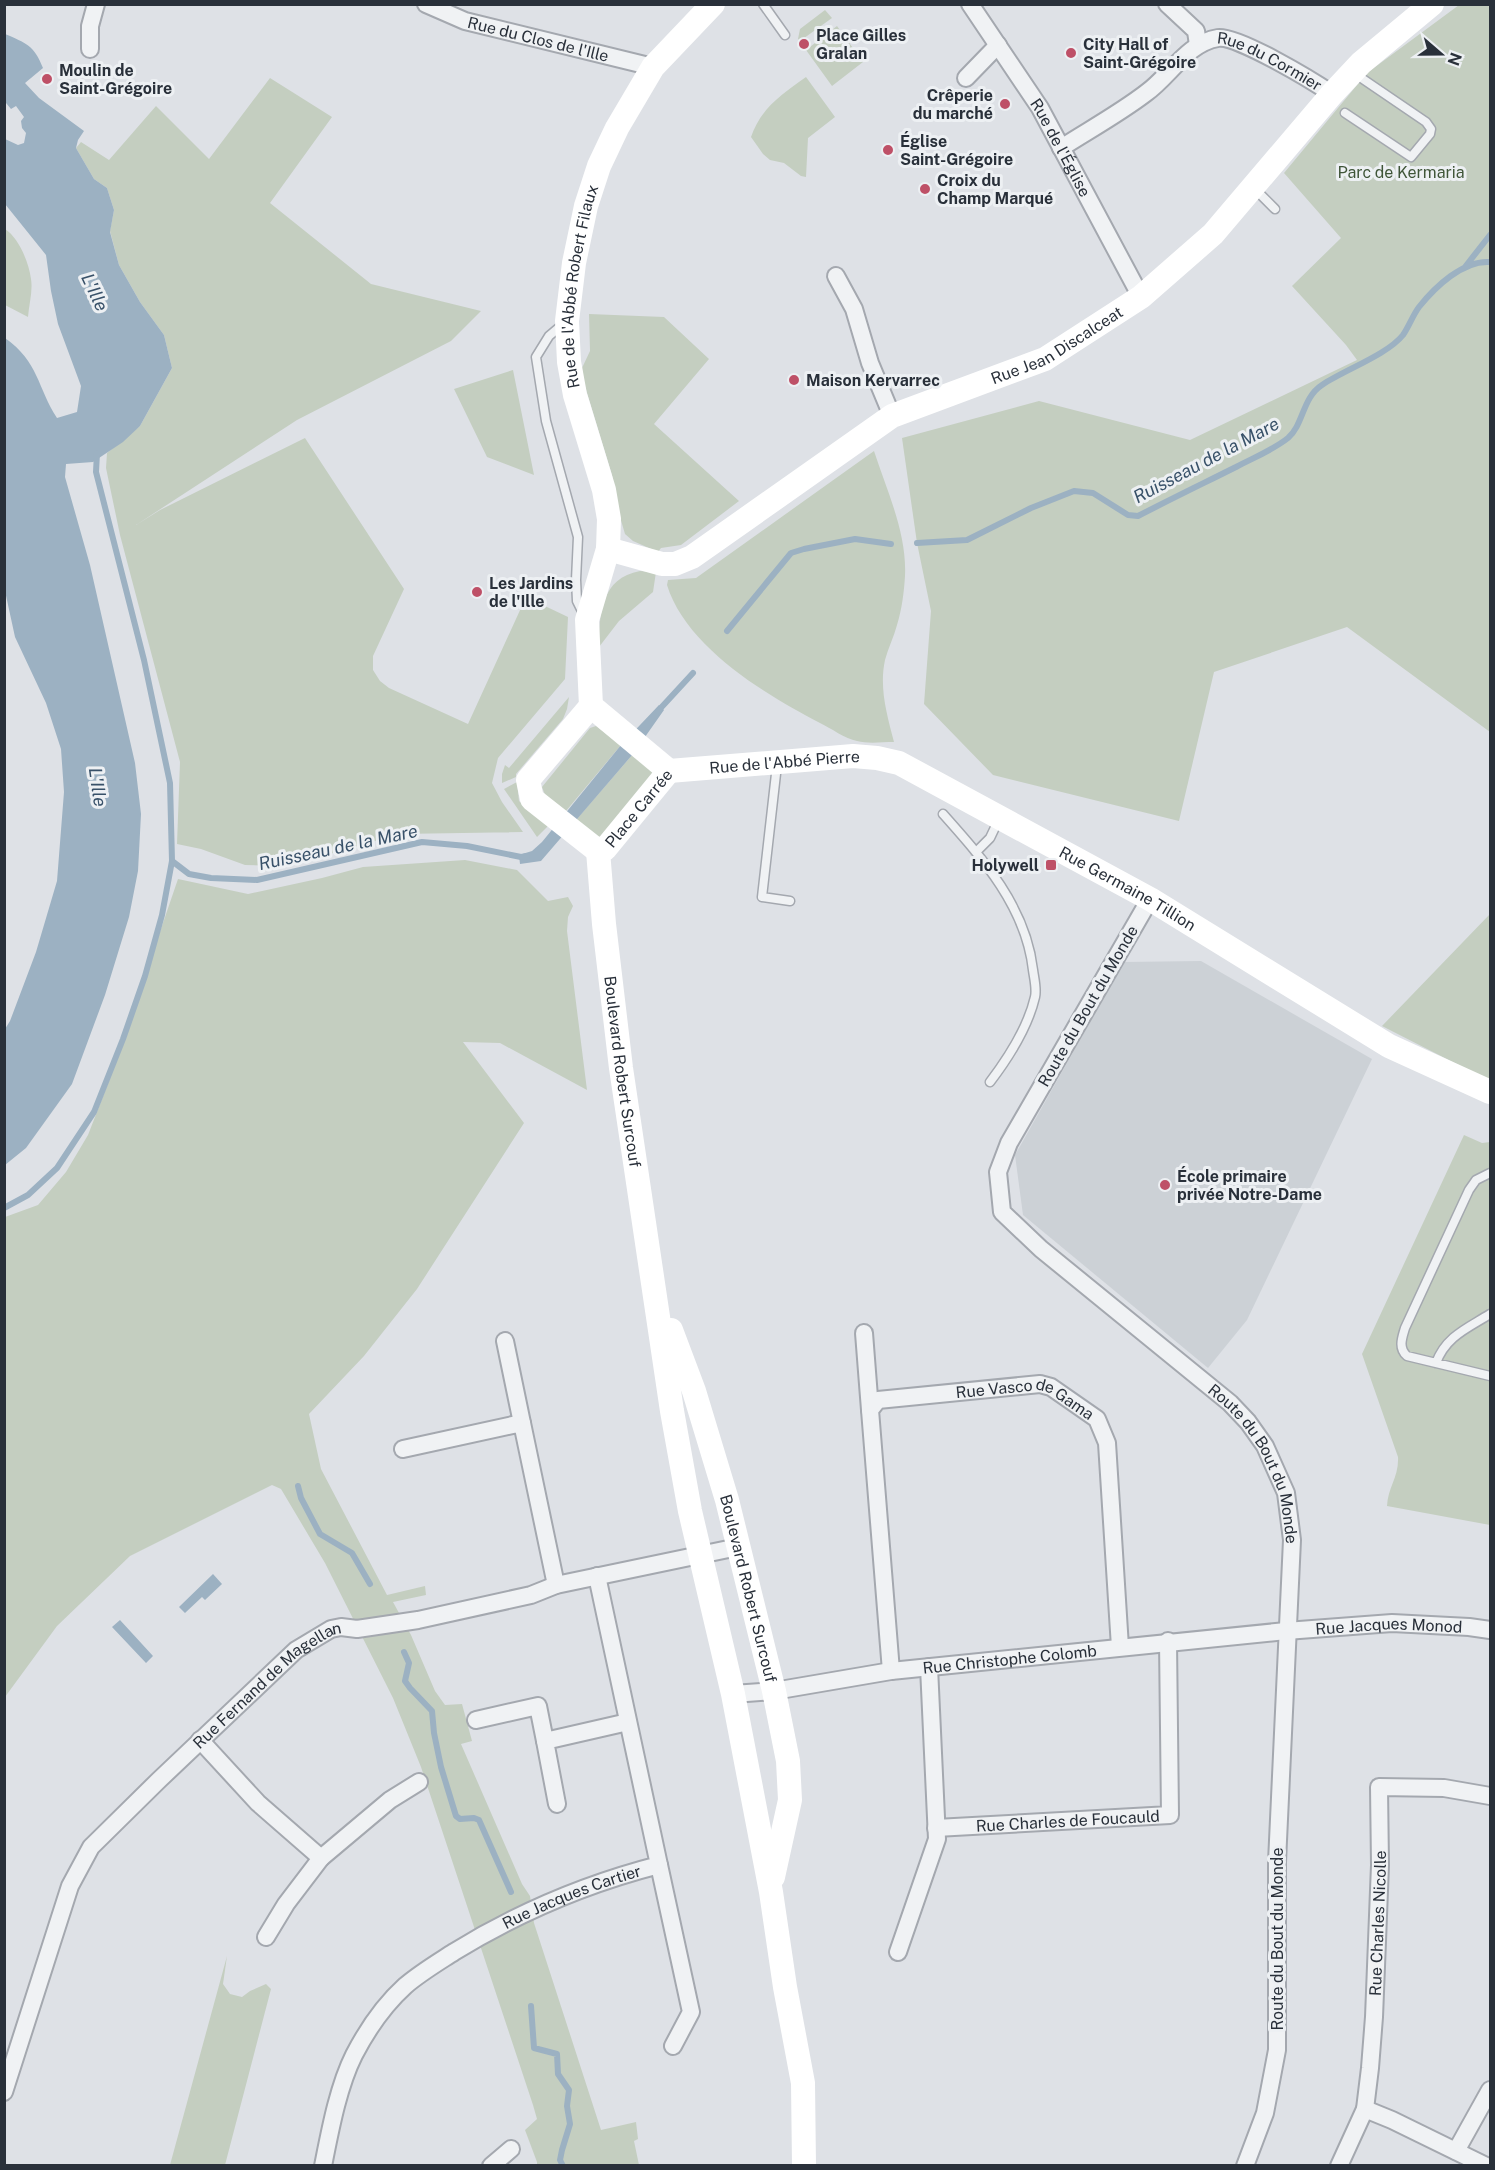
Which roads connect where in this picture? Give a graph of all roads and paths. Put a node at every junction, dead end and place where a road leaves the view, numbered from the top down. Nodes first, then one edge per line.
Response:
1 (96, 4) edge
2 (426, 4) edge
3 (713, 4) edge
4 (763, 4) edge
5 (969, 4) edge
6 (1167, 4) edge
7 (1432, 4) edge
8 (785, 35) dead end
9 (998, 45) junction
10 (1198, 45) junction
11 (90, 49) dead end
12 (653, 67) junction
13 (1352, 72) junction
14 (966, 78) dead end
15 (1338, 104) junction
16 (1061, 148) junction
17 (1253, 187) junction
18 (1275, 209) dead end
19 (836, 276) dead end
20 (1141, 297) junction
21 (567, 321) junction
22 (892, 416) junction
23 (608, 549) junction
24 (587, 620) junction
25 (591, 706) junction
26 (777, 762) junction
27 (899, 763) joint
28 (661, 764) junction
29 (943, 814) dead end
30 (1000, 816) junction
31 (591, 845) junction
32 (976, 852) junction
33 (1150, 899) junction
34 (790, 900) dead end
35 (990, 1082) dead end
36 (1491, 1092) edge
37 (1491, 1173) edge
38 (656, 1292) junction
39 (1491, 1314) edge
40 (864, 1333) dead end
41 (505, 1341) dead end
42 (1436, 1363) junction
43 (1491, 1376) edge
44 (870, 1410) junction
45 (522, 1423) junction
46 (403, 1449) dead end
47 (738, 1547) junction
48 (699, 1554) junction
49 (597, 1576) junction
50 (555, 1585) junction
51 (1491, 1630) edge
52 (1286, 1631) junction
53 (1168, 1641) junction
54 (1120, 1647) junction
55 (929, 1667) junction
56 (891, 1671) junction
57 (774, 1691) junction
58 (733, 1694) junction
59 (476, 1720) dead end
60 (628, 1722) junction
61 (200, 1740) junction
62 (545, 1741) junction
63 (419, 1782) dead end
64 (1491, 1796) edge
65 (557, 1804) dead end
66 (936, 1828) junction
67 (321, 1858) junction
68 (659, 1865) junction
69 (771, 1892) junction
70 (266, 1937) dead end
71 (898, 1952) dead end
72 (673, 2046) dead end
73 (1491, 2090) edge
74 (4, 2092) edge
75 (1365, 2109) junction
76 (511, 2149) dead end
77 (1456, 2151) junction
78 (323, 2166) edge
79 (490, 2166) edge
80 (804, 2166) edge
81 (1245, 2166) edge
82 (1339, 2166) edge
83 (1486, 2166) edge

1 - 11 street
2 - 12 street, Rue du Clos de l'Ille
3 - 12 street, Rue de l'Abbé Robert Filaux
4 - 8 lane
5 - 9 street, Rue de l'Église
6 - 10 street
7 - 13 street, Rue Jean Discalceat
9 - 14 street
9 - 16 street, Rue de l'Église
10 - 15 street, Rue du Cormier
10 - 16 street, Rue du Cormier
12 - 21 street, Rue de l'Abbé Robert Filaux
13 - 15 street, Rue Jean Discalceat
13 - 15 lane
15 - 17 street, Rue Jean Discalceat
16 - 20 street, Rue de l'Église
17 - 18 lane
17 - 20 street, Rue Jean Discalceat
19 - 22 street
20 - 22 street, Rue Jean Discalceat
21 - 23 street, Rue de l'Abbé Robert Filaux
21 - 24 lane
22 - 23 street, Rue Jean Discalceat
23 - 24 street, Rue de l'Abbé Robert Filaux
24 - 25 street, Rue de l'Abbé Robert Filaux
25 - 28 street, Place Carrée
25 - 31 street, Place Carrée
26 - 27 street, Rue de l'Abbé Pierre
26 - 28 street, Rue de l'Abbé Pierre
26 - 34 lane
27 - 30 street, Rue Germaine Tillion
28 - 31 street, Place Carrée
29 - 32 lane
30 - 32 lane
30 - 33 street, Rue Germaine Tillion
31 - 38 street, Boulevard Robert Surcouf
32 - 35 lane
33 - 36 street, Rue Germaine Tillion
33 - 52 street, Route du Bout du Monde
37 - 42 lane
38 - 47 street, Boulevard Robert Surcouf
38 - 48 street, Boulevard Robert Surcouf
39 - 42 lane
40 - 44 street
41 - 45 street
42 - 43 lane
44 - 54 street, Rue Vasco de Gama
44 - 56 street
45 - 46 street
45 - 50 street
47 - 48 street, Rue Fernand de Magellan
47 - 57 street, Boulevard Robert Surcouf
48 - 49 street, Rue Fernand de Magellan
48 - 58 street, Boulevard Robert Surcouf
49 - 50 street, Rue Fernand de Magellan
49 - 60 street, Rue Jacques Cartier
50 - 61 street, Rue Fernand de Magellan
51 - 52 street, Rue Jacques Monod
52 - 53 street, Rue Christophe Colomb
52 - 81 street, Route du Bout du Monde
53 - 54 street, Rue Christophe Colomb
53 - 66 street, Rue Charles de Foucauld
54 - 55 street, Rue Christophe Colomb
55 - 56 street, Rue Christophe Colomb
55 - 66 street
56 - 57 street, Rue Christophe Colomb
57 - 58 street, Rue Christophe Colomb
57 - 69 street, Boulevard Robert Surcouf
58 - 69 street, Boulevard Robert Surcouf
59 - 62 street
60 - 62 street
60 - 68 street, Rue Jacques Cartier
61 - 67 street
61 - 74 street, Rue Fernand de Magellan
62 - 65 street
63 - 67 street
64 - 75 street, Rue Charles Nicolle
66 - 71 street
67 - 70 street
68 - 72 street
68 - 78 street, Rue Jacques Cartier
69 - 80 street, Boulevard Robert Surcouf
73 - 77 street
75 - 77 street
75 - 82 street, Rue Charles Nicolle
76 - 79 street
77 - 83 street

